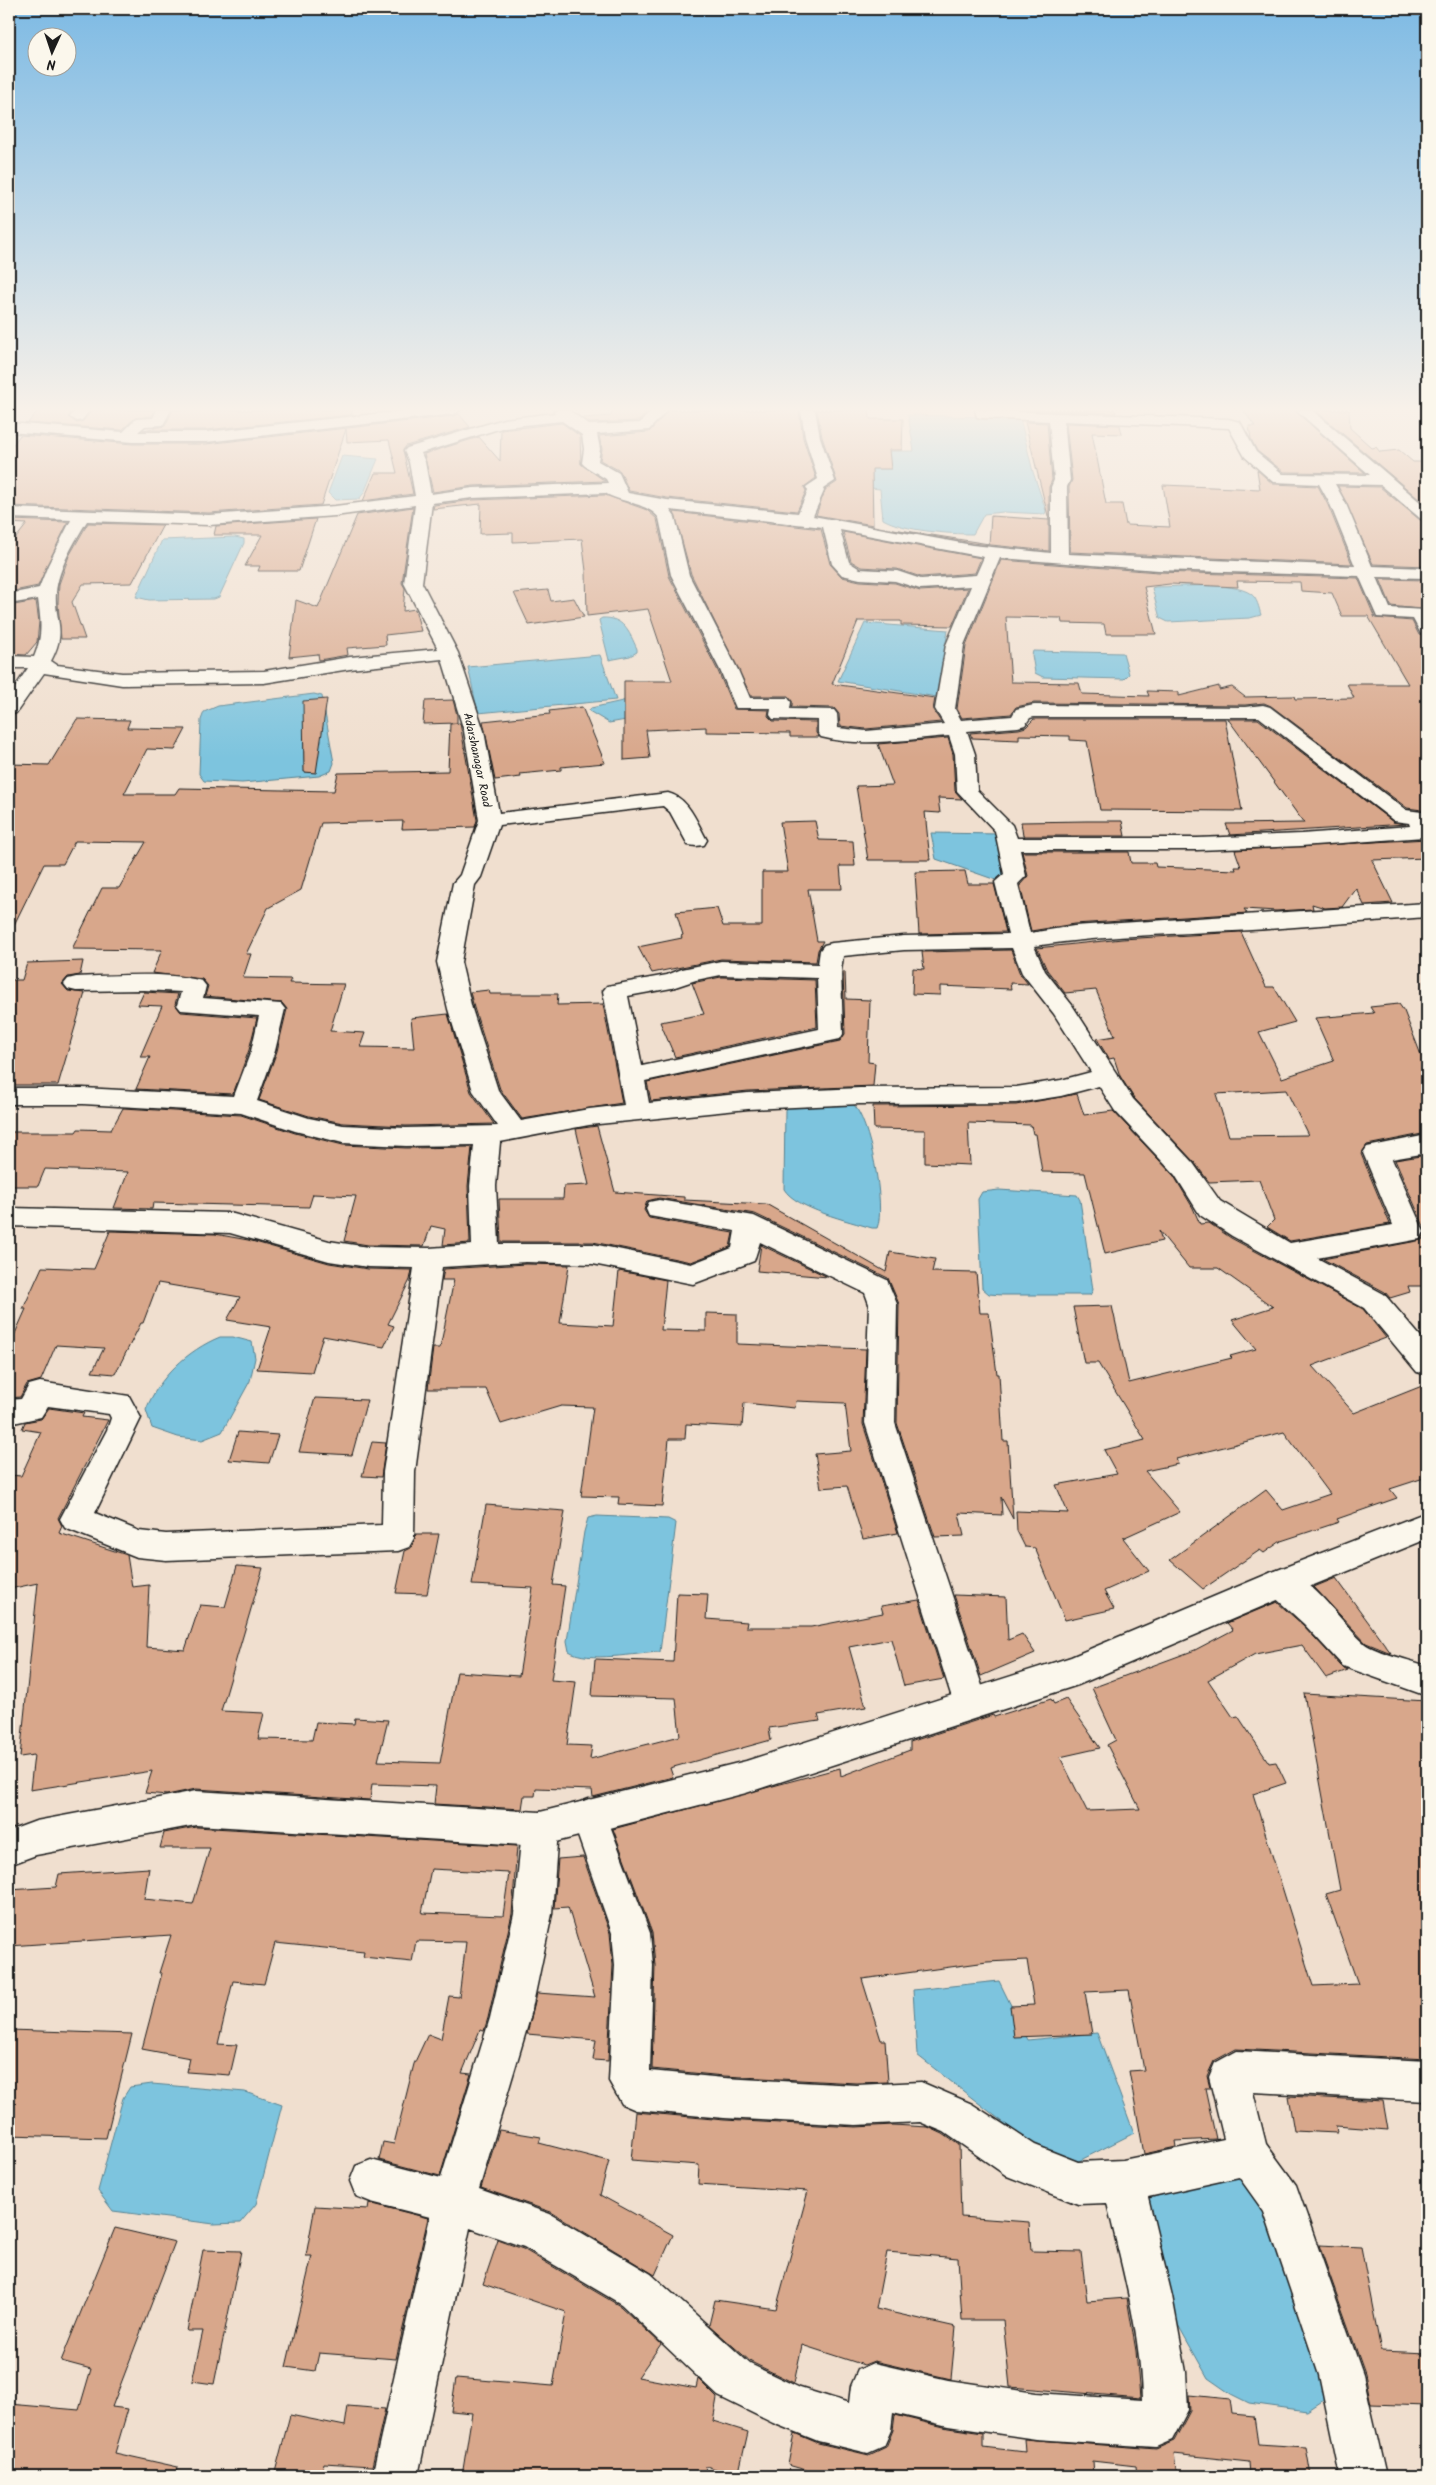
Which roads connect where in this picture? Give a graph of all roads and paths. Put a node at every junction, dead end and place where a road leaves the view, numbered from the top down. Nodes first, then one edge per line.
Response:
1 (76, 526) edge
2 (420, 526) edge
3 (668, 526) edge
4 (831, 526) edge
5 (841, 526) edge
6 (1059, 526) edge
7 (1347, 526) edge
8 (994, 553) junction
9 (1060, 557) junction
10 (1365, 571) junction
11 (1427, 573) edge
12 (983, 580) junction
13 (47, 592) junction
14 (9, 599) edge
15 (1427, 630) edge
16 (449, 653) junction
17 (9, 662) edge
18 (40, 663) junction
19 (9, 709) edge
20 (956, 727) junction
21 (490, 820) junction
22 (696, 840) dead end
23 (1008, 844) junction
24 (1427, 910) edge
25 (1020, 941) junction
26 (829, 972) junction
27 (76, 984) dead end
28 (631, 1076) junction
29 (1106, 1076) junction
30 (9, 1096) edge
31 (243, 1106) junction
32 (638, 1112) junction
33 (515, 1131) junction
34 (488, 1136) junction
35 (1427, 1144) edge
36 (659, 1210) dead end
37 (9, 1217) edge
38 (750, 1226) junction
39 (1288, 1253) junction
40 (486, 1254) junction
41 (429, 1258) junction
42 (1427, 1364) edge
43 (9, 1412) edge
44 (1427, 1525) edge
45 (1282, 1582) junction
46 (1427, 1681) edge
47 (972, 1704) junction
48 (589, 1816) junction
49 (540, 1829) junction
50 (9, 1848) edge
51 (1427, 2081) edge
52 (1248, 2154) junction
53 (371, 2181) dead end
54 (1123, 2181) junction
55 (454, 2202) junction
56 (395, 2476) edge
57 (1363, 2476) edge

1 - 13 street
2 - 16 street, Adarshanagar Road
3 - 20 street
4 - 12 street
5 - 8 street
6 - 9 street
7 - 10 street
8 - 9 street
8 - 12 street
9 - 10 street
10 - 11 street
10 - 15 street
12 - 20 street
13 - 14 street
13 - 18 street
16 - 18 street
16 - 21 street, Adarshanagar Road
17 - 18 street
18 - 19 street
20 - 23 street
20 - 23 street
21 - 22 street
21 - 33 street, Adarshanagar Road
23 - 25 street
24 - 25 street
25 - 26 street
25 - 29 street
26 - 28 street
26 - 28 street
27 - 31 street
28 - 32 street
29 - 32 street
29 - 39 street
30 - 31 street
31 - 34 street
32 - 33 street
33 - 34 street
34 - 40 street
35 - 39 street
36 - 38 street
37 - 41 street
38 - 40 street
38 - 47 street
39 - 42 street
40 - 41 street
41 - 43 street
44 - 45 street
45 - 46 street
45 - 47 street
47 - 48 street
48 - 49 street
48 - 54 street
49 - 50 street
49 - 55 street
51 - 52 street
52 - 54 street
52 - 57 street
53 - 55 street
54 - 55 street
55 - 56 street

